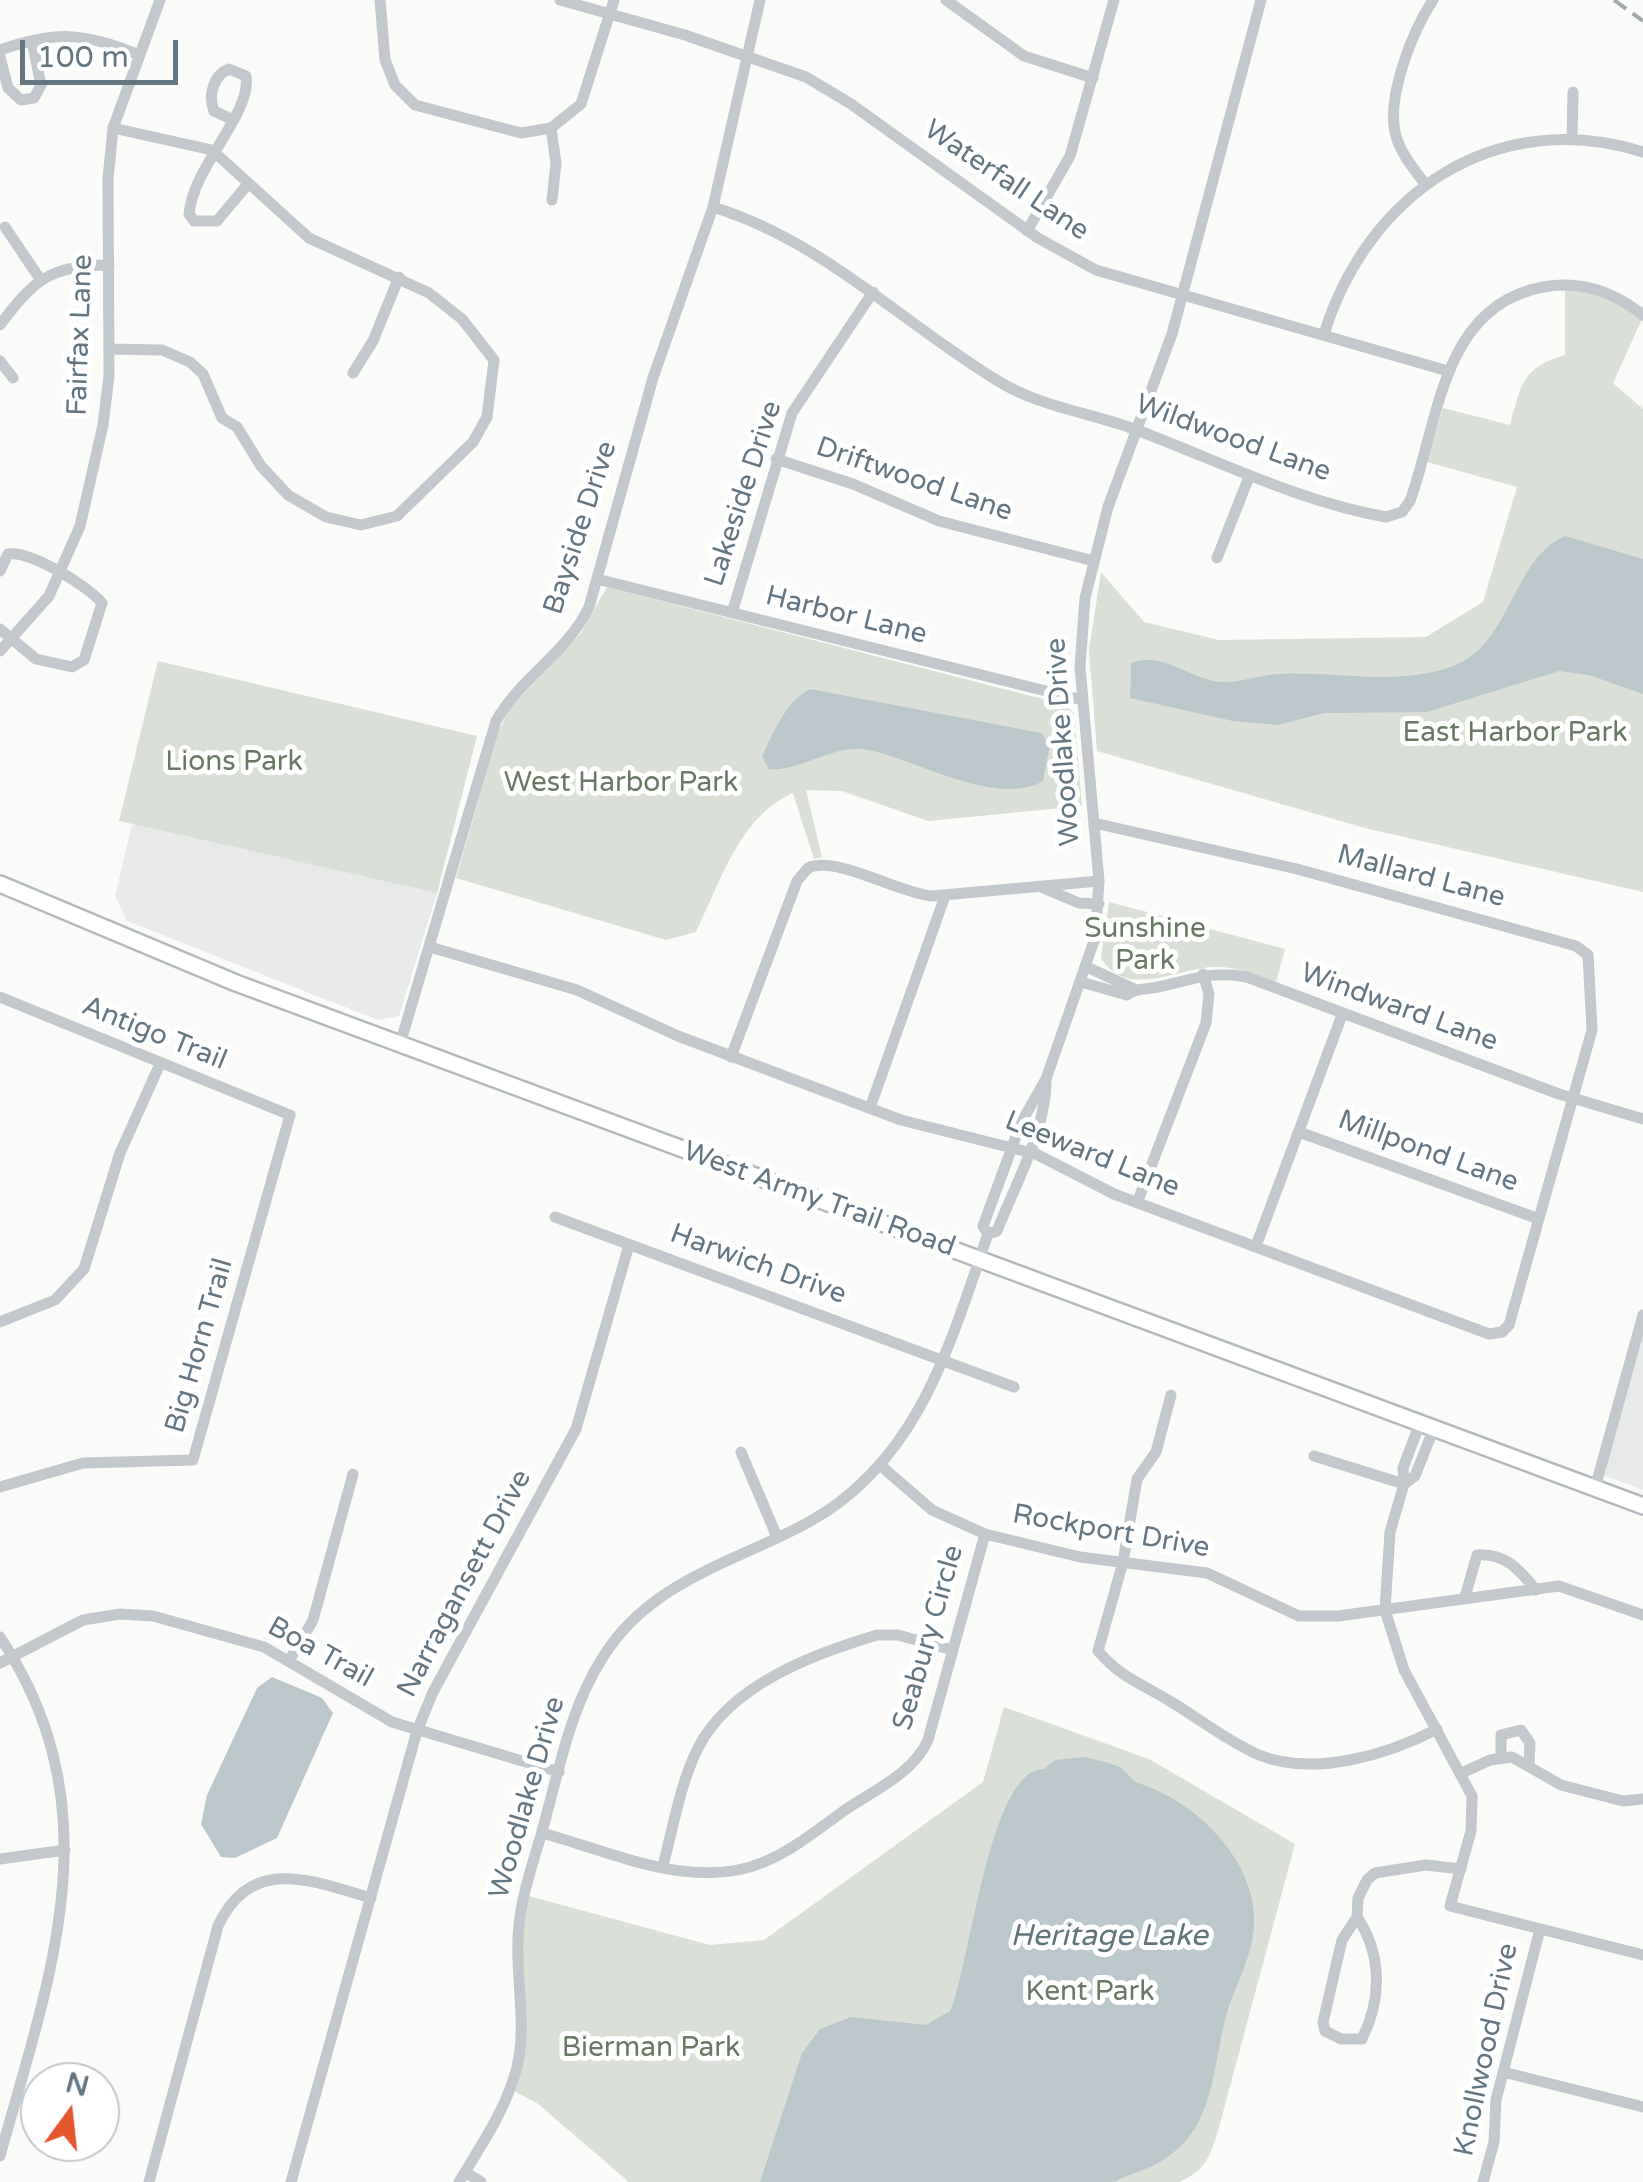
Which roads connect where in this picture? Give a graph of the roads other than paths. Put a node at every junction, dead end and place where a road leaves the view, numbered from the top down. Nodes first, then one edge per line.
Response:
1 (160, 0) edge
2 (380, 0) edge
3 (560, 0) edge
4 (614, 0) edge
5 (760, 0) edge
6 (946, 0) edge
7 (1114, 0) edge
8 (1261, 0) edge
9 (1433, 0) edge
10 (610, 14) junction
11 (32, 41) junction
12 (0, 54) edge
13 (138, 54) junction
14 (744, 54) junction
15 (1093, 78) junction
16 (1573, 92) dead end
17 (233, 120) dead end
18 (114, 128) junction
19 (551, 128) junction
20 (1572, 140) junction
21 (212, 150) junction
22 (1643, 152) edge
23 (248, 184) junction
24 (1425, 184) junction
25 (552, 200) dead end
26 (713, 207) junction
27 (4, 227) dead end
28 (1028, 231) junction
29 (109, 265) junction
30 (399, 277) junction
31 (40, 278) junction
32 (874, 292) junction
33 (1182, 296) junction
34 (1643, 315) edge
35 (0, 326) edge
36 (1324, 334) junction
37 (110, 348) junction
38 (0, 361) edge
39 (1448, 371) junction
40 (353, 373) dead end
41 (14, 378) dead end
42 (1138, 430) junction
43 (776, 460) junction
44 (1249, 476) junction
45 (1216, 558) dead end
46 (1094, 561) junction
47 (0, 571) edge
48 (60, 574) junction
49 (597, 579) junction
50 (732, 613) junction
51 (0, 629) edge
52 (10, 641) junction
53 (0, 651) edge
54 (1082, 700) junction
55 (1094, 823) junction
56 (1099, 882) junction
57 (0, 884) edge
58 (1041, 888) junction
59 (944, 896) junction
60 (1099, 904) junction
61 (430, 947) junction
62 (1086, 967) junction
63 (1204, 974) junction
64 (1081, 982) junction
65 (1134, 989) junction
66 (0, 997) edge
67 (1342, 1014) junction
68 (400, 1044) junction
69 (732, 1057) junction
70 (160, 1064) junction
71 (1046, 1078) junction
72 (1572, 1098) junction
73 (870, 1108) junction
74 (290, 1115) joint
75 (1643, 1120) edge
76 (1299, 1132) junction
77 (1012, 1146) junction
78 (1027, 1152) junction
79 (1138, 1203) junction
80 (554, 1217) dead end
81 (1539, 1219) junction
82 (988, 1234) junction
83 (630, 1245) junction
84 (1256, 1246) junction
85 (980, 1259) junction
86 (1643, 1315) edge
87 (0, 1322) edge
88 (943, 1360) junction
89 (1014, 1387) dead end
90 (1172, 1395) dead end
91 (1427, 1425) junction
92 (741, 1452) dead end
93 (1314, 1456) dead end
94 (880, 1466) junction
95 (353, 1474) dead end
96 (1404, 1484) junction
97 (0, 1487) edge
98 (1595, 1488) junction
99 (1643, 1506) edge
100 (985, 1534) junction
101 (777, 1537) junction
102 (1122, 1562) junction
103 (1536, 1590) junction
104 (1465, 1597) junction
105 (1385, 1610) junction
106 (1643, 1615) edge
107 (0, 1636) edge
108 (953, 1650) junction
109 (12, 1656) junction
110 (289, 1661) junction
111 (0, 1663) edge
112 (1437, 1729) junction
113 (417, 1731) junction
114 (1501, 1757) junction
115 (1529, 1765) junction
116 (558, 1772) junction
117 (1462, 1773) junction
118 (1643, 1799) edge
119 (542, 1833) junction
120 (65, 1850) junction
121 (0, 1859) edge
122 (662, 1866) junction
123 (1460, 1869) junction
124 (371, 1898) junction
125 (1356, 1917) junction
126 (1540, 1929) junction
127 (1643, 1955) edge
128 (1504, 2072) junction
129 (1643, 2107) edge
130 (0, 2156) edge
131 (462, 2177) edge
132 (149, 2182) edge
133 (292, 2182) edge
134 (482, 2182) edge
135 (1483, 2182) edge

1 - 13 street, Fairfax Lane
2 - 19 street
3 - 10 street, Waterfall Lane
4 - 10 street
5 - 14 street, Bayside Drive
6 - 15 street
7 - 15 street
8 - 33 street, Woodlake Drive
9 - 24 street
10 - 14 street, Waterfall Lane
10 - 19 street
11 - 12 street
11 - 12 street
11 - 13 street
13 - 18 street, Fairfax Lane
14 - 26 street, Bayside Drive
14 - 28 street, Waterfall Lane
15 - 28 street
16 - 20 street
17 - 21 street
18 - 21 street
18 - 29 street, Fairfax Lane
19 - 25 street
20 - 22 street
20 - 24 street
21 - 23 street
21 - 23 street
23 - 30 street
24 - 36 street
26 - 32 street, Wildwood Lane
26 - 49 street, Bayside Drive
27 - 31 street
28 - 33 street, Waterfall Lane
29 - 31 street
29 - 37 street, Fairfax Lane
30 - 37 street
30 - 40 street
31 - 35 street
32 - 42 street, Wildwood Lane
32 - 43 street, Lakeside Drive
33 - 36 street, Waterfall Lane
33 - 42 street, Woodlake Drive
34 - 39 street, Wildwood Lane
36 - 39 street, Waterfall Lane
37 - 48 street, Fairfax Lane
38 - 41 street
39 - 44 street, Wildwood Lane
42 - 44 street, Wildwood Lane
42 - 46 street, Woodlake Drive
43 - 46 street, Driftwood Lane
43 - 50 street, Lakeside Drive
44 - 45 street
46 - 54 street, Woodlake Drive
47 - 48 street
48 - 52 street, Fairfax Lane
48 - 52 street
49 - 50 street, Harbor Lane
49 - 61 street, Bayside Drive
50 - 54 street, Harbor Lane
51 - 52 street
52 - 53 street, Fairfax Lane
54 - 55 street, Woodlake Drive
55 - 56 street, Woodlake Drive
55 - 72 street, Mallard Lane
56 - 58 street
56 - 60 street, Woodlake Drive
57 - 68 main road, West Army Trail Road
58 - 59 street
58 - 60 street
59 - 69 street
59 - 73 street
60 - 62 street, Woodlake Drive
61 - 68 street, Bayside Drive
61 - 69 street, Leeward Lane
62 - 64 street, Woodlake Drive
62 - 65 street
63 - 65 street, Windward Lane
63 - 67 street, Windward Lane
63 - 79 street
64 - 65 street, Windward Lane
64 - 71 street, Woodlake Drive
66 - 70 street, Antigo Trail
67 - 72 street, Windward Lane
67 - 76 street
68 - 85 main road, West Army Trail Road
69 - 73 street, Leeward Lane
70 - 74 street, Antigo Trail
70 - 87 street
71 - 77 street, Woodlake Drive
71 - 78 street, Woodlake Drive
72 - 75 street, Windward Lane
72 - 81 street, Leeward Lane
73 - 77 street, Leeward Lane
74 - 97 street, Big Horn Trail
76 - 81 street, Millpond Lane
76 - 84 street
77 - 78 street, Leeward Lane
77 - 82 street, Woodlake Drive
78 - 79 street, Leeward Lane
78 - 82 street, Woodlake Drive
79 - 84 street, Leeward Lane
80 - 83 street, Harwich Drive
81 - 84 street, Leeward Lane
82 - 85 street, Woodlake Drive
83 - 88 street, Harwich Drive
83 - 113 street, Narragansett Drive
85 - 88 street, Woodlake Drive
85 - 91 main road, West Army Trail Road
86 - 98 street
88 - 89 street, Harwich Drive
88 - 94 street, Woodlake Drive
90 - 102 street
91 - 96 street
91 - 98 main road, West Army Trail Road
92 - 101 street
93 - 96 street
94 - 100 street, Rockport Drive
94 - 101 street, Woodlake Drive
95 - 110 street
96 - 105 street
98 - 99 main road, West Army Trail Road
100 - 102 street, Rockport Drive
100 - 108 street, Seabury Circle
101 - 116 street, Woodlake Drive
102 - 105 street, Rockport Drive
102 - 112 street
103 - 104 street, Rockport Drive
103 - 104 street
103 - 106 street, Rockport Drive
104 - 105 street, Rockport Drive
105 - 112 street
107 - 109 street
108 - 122 street, Seabury Circle
108 - 122 street
109 - 110 street, Boa Trail
109 - 111 street, Boa Trail
109 - 120 street
110 - 113 street, Boa Trail
112 - 117 street
113 - 116 street, Boa Trail
113 - 124 street, Narragansett Drive
114 - 115 street
114 - 115 street
114 - 117 street
115 - 118 street
116 - 119 street, Woodlake Drive
117 - 123 street
119 - 122 street, Seabury Circle
119 - 131 street, Woodlake Drive
120 - 121 street
120 - 130 street
123 - 125 street
123 - 126 street
124 - 132 street
124 - 133 street, Narragansett Drive
125 - 125 street
126 - 127 street
126 - 128 street, Knollwood Drive
128 - 129 street
128 - 135 street, Knollwood Drive
131 - 134 street

